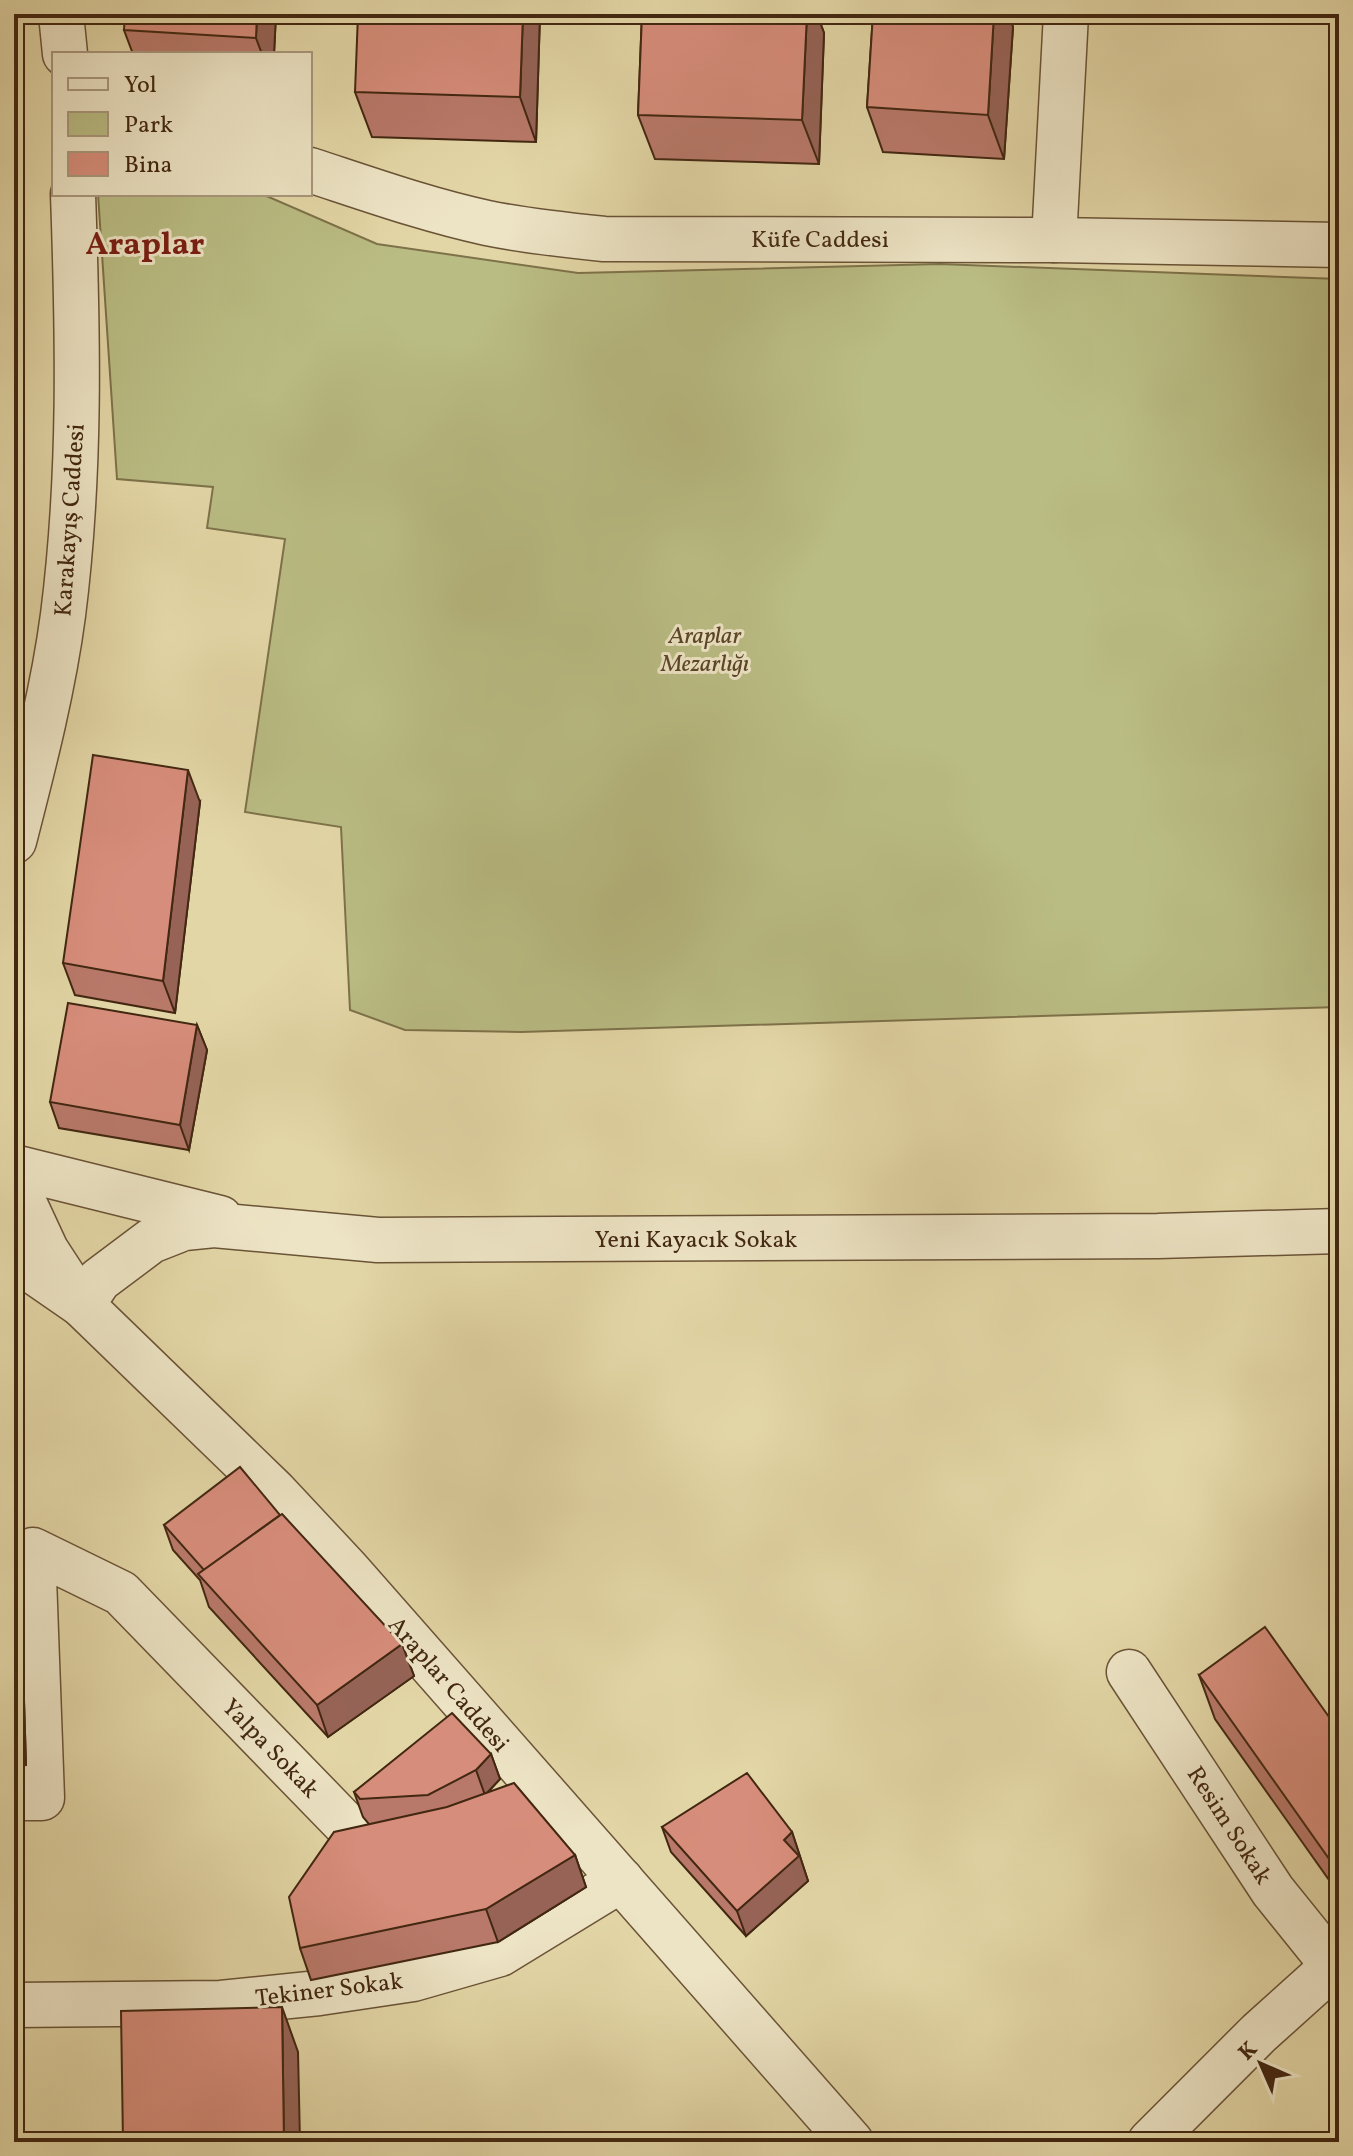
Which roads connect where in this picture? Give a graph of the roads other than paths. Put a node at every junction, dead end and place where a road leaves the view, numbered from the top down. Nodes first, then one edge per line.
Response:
1 (61, 14) edge
2 (1066, 14) edge
3 (65, 52) edge
4 (312, 171) edge
5 (73, 196) edge
6 (1054, 240) junction
7 (1339, 245) edge
8 (14, 841) edge
9 (14, 1167) edge
10 (14, 1181) edge
11 (269, 1230) junction
12 (1339, 1231) edge
13 (14, 1258) edge
14 (14, 1298) edge
15 (82, 1305) junction
16 (1129, 1672) dead end
17 (534, 1780) junction
18 (14, 1798) edge
19 (496, 1809) edge
20 (440, 1832) edge
21 (621, 1880) junction
22 (1337, 1966) edge
23 (14, 2005) edge
24 (851, 2142) edge
25 (1150, 2142) edge

1 - 3 street
2 - 6 street
4 - 6 street, Küfe Caddesi
5 - 8 street, Karakayış Caddesi
6 - 7 street, Küfe Caddesi
9 - 11 street
10 - 15 street
11 - 12 street, Yeni Kayacık Sokak
11 - 15 street, Yeni Kayacık Sokak
13 - 15 street, Araplar Caddesi
14 - 15 street
15 - 17 street, Araplar Caddesi
16 - 22 street, Resim Sokak
17 - 19 street
17 - 21 street, Araplar Caddesi
18 - 20 street, Yalpa Sokak
21 - 23 street, Tekiner Sokak
21 - 24 street, Araplar Caddesi
22 - 25 street

